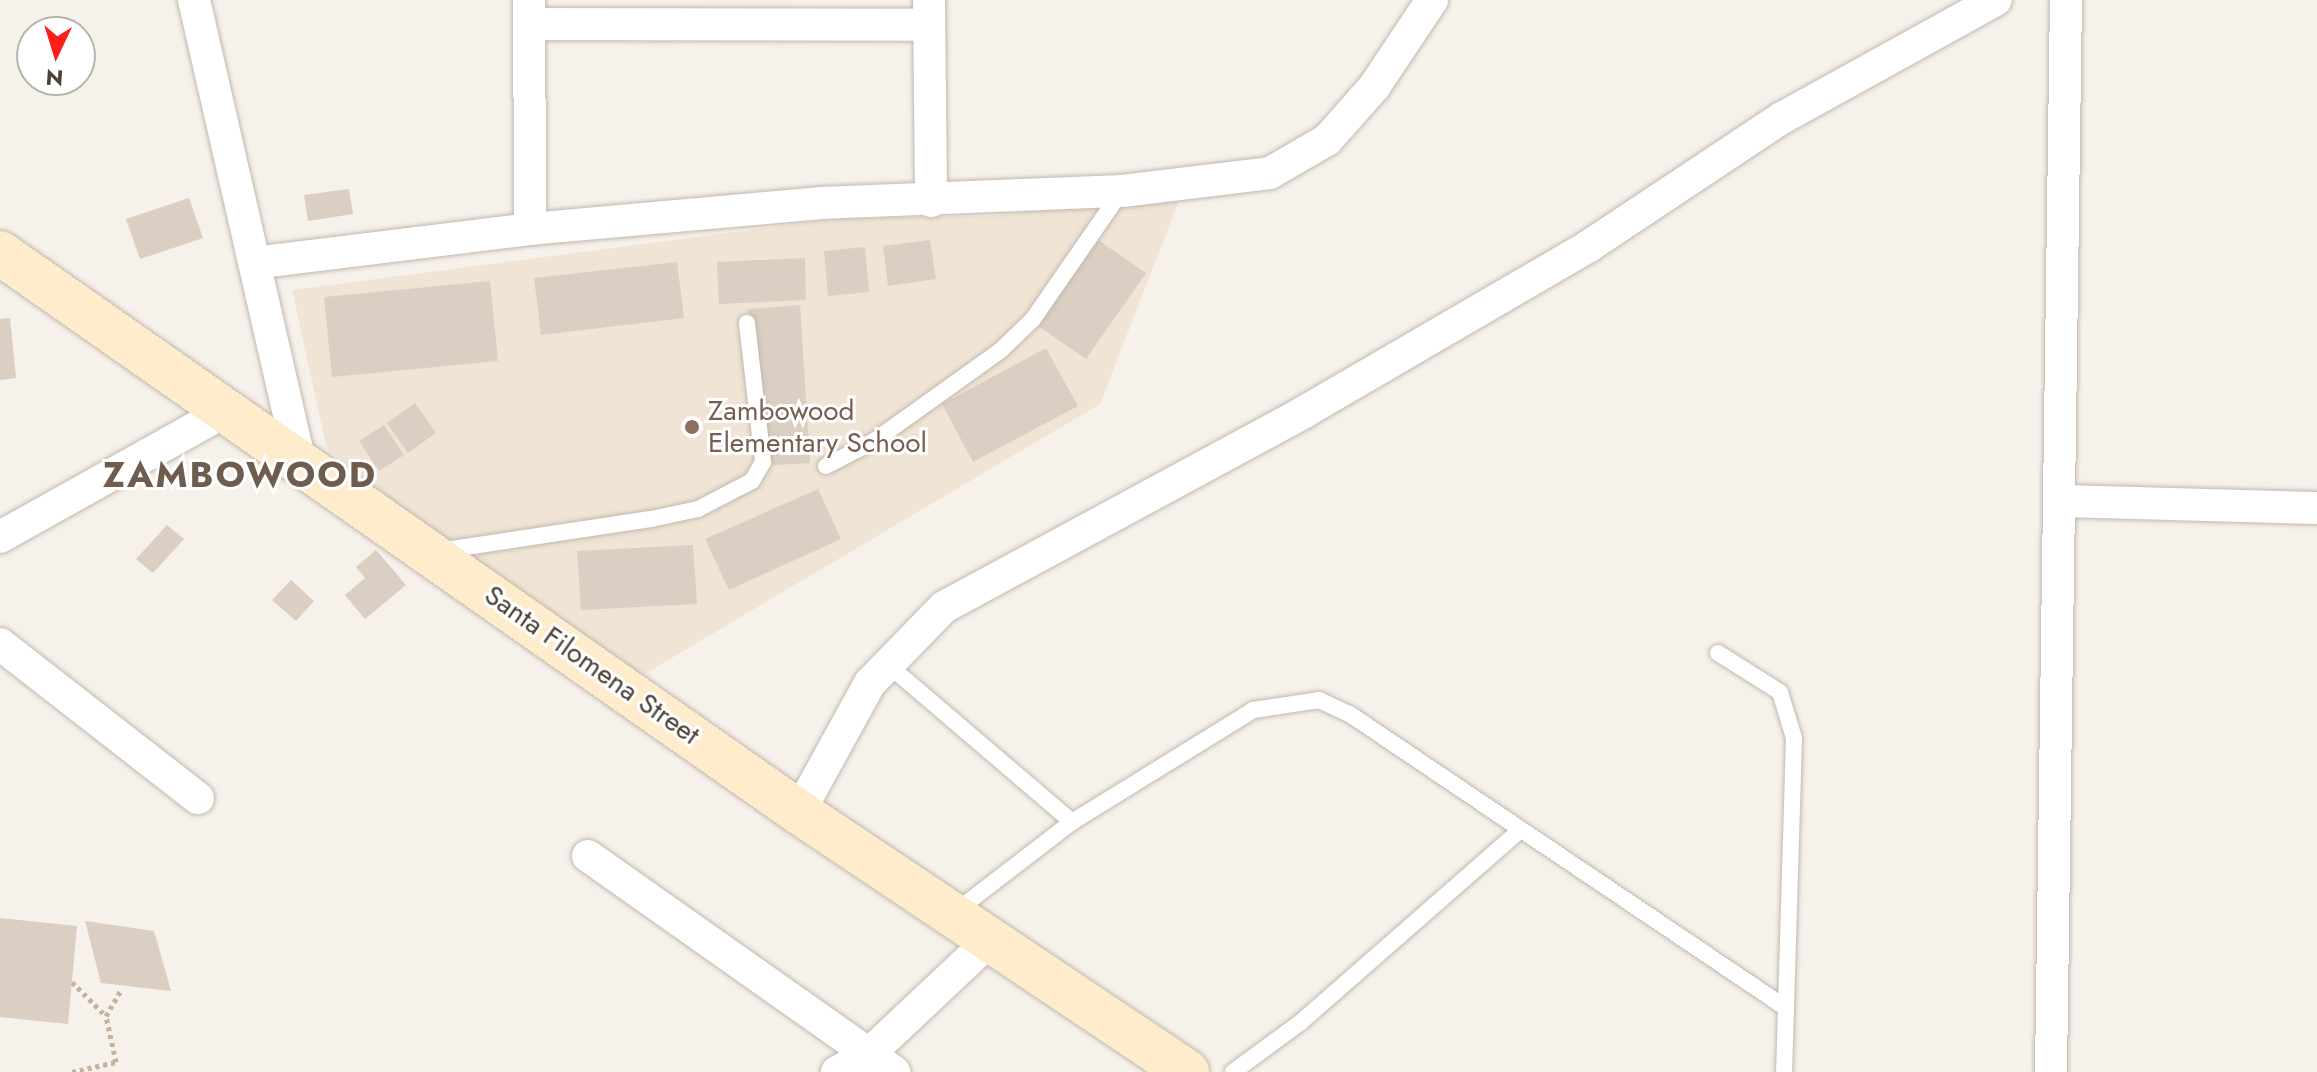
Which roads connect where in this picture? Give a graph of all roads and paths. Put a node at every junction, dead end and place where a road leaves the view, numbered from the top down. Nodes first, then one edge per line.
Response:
1 (194, 0) edge
2 (1432, 0) edge
3 (1996, 0) edge
4 (2066, 0) edge
5 (529, 12) edge
6 (929, 12) edge
7 (1122, 191) junction
8 (931, 201) junction
9 (530, 229) junction
10 (0, 253) edge
11 (254, 263) junction
12 (747, 323) dead end
13 (227, 410) junction
14 (299, 458) junction
15 (826, 466) dead end
16 (2061, 501) junction
17 (2317, 508) edge
18 (0, 537) edge
19 (434, 553) junction
20 (0, 644) edge
21 (1718, 653) dead end
22 (886, 663) junction
23 (198, 798) dead end
24 (799, 812) junction
25 (1072, 822) junction
26 (1518, 832) junction
27 (588, 856) dead end
28 (955, 912) junction
29 (993, 937) junction
30 (72, 982) dead end
31 (121, 990) dead end
32 (1786, 1008) junction
33 (106, 1016) junction
34 (881, 1063) edge
35 (72, 1072) edge
36 (837, 1072) edge
37 (1187, 1072) edge
38 (1233, 1072) edge
39 (1784, 1072) edge
40 (2051, 1072) edge

1 - 11 street
2 - 7 street
3 - 22 street
4 - 16 street
5 - 6 street
5 - 9 street
6 - 8 street
7 - 8 street
7 - 15 lane
8 - 9 street
9 - 11 street
10 - 13 main road, Santa Filomena Street
11 - 14 street
12 - 19 lane
13 - 14 main road, Santa Filomena Street
13 - 18 street
14 - 19 main road, Santa Filomena Street
16 - 17 street
16 - 40 street
19 - 24 main road, Santa Filomena Street
20 - 23 street
21 - 32 lane
22 - 24 street
22 - 25 lane
24 - 28 main road, Santa Filomena Street
25 - 26 lane
25 - 28 lane
26 - 32 lane
26 - 38 lane
27 - 34 street
28 - 29 main road, Santa Filomena Street
29 - 34 street
29 - 37 main road, Santa Filomena Street
30 - 33 path
31 - 33 path
32 - 39 lane
33 - 35 path
34 - 36 street

